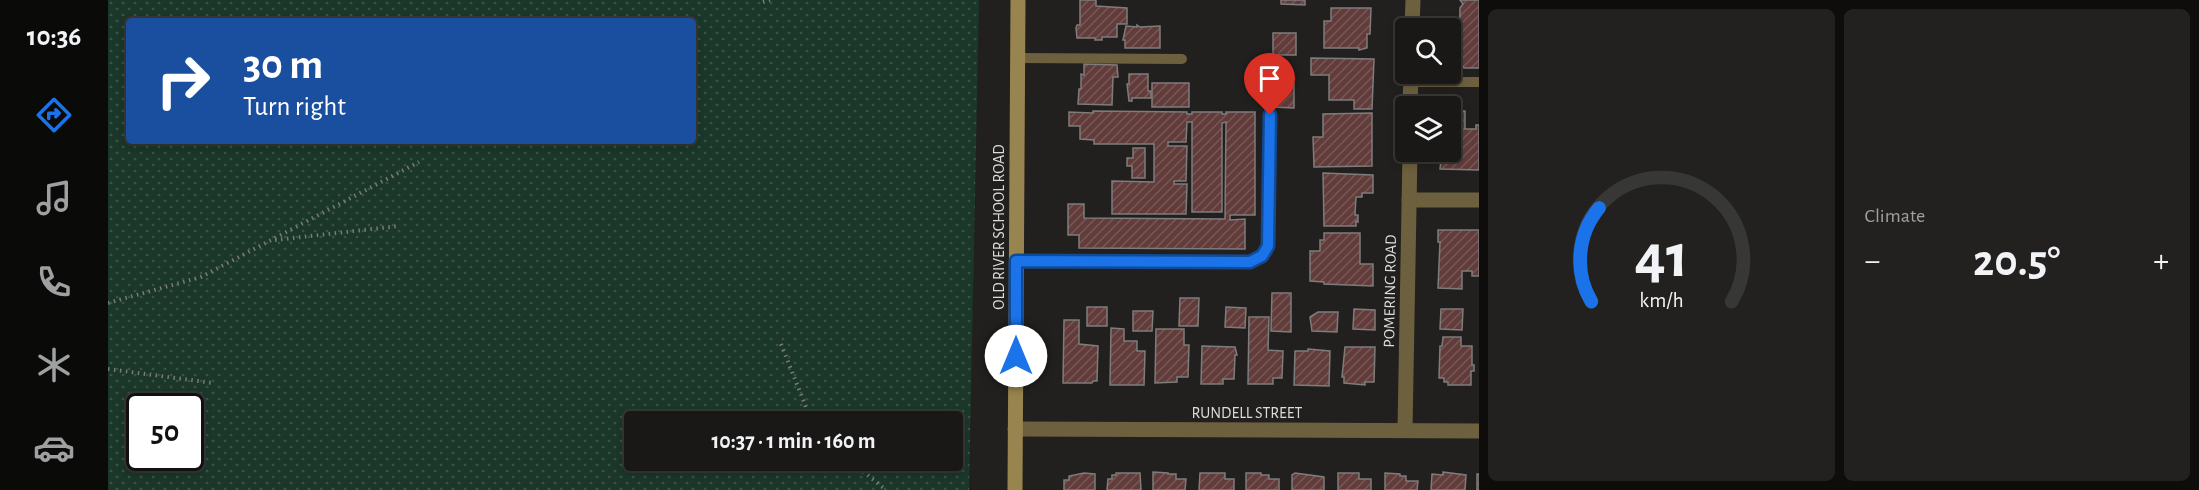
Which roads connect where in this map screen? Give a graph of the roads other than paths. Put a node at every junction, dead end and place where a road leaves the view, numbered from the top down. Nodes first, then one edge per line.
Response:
1 (1018, 0) edge
2 (1413, 0) edge
3 (1412, 18) edge
4 (1017, 58) junction
5 (1182, 59) dead end
6 (1461, 81) edge
7 (1479, 82) edge
8 (1270, 115) dead end
9 (1410, 162) edge
10 (1409, 200) junction
11 (1479, 200) edge
12 (1016, 261) junction
13 (1015, 429) junction
14 (1405, 430) junction
15 (1479, 431) edge
16 (1015, 490) edge

1 - 4 main road, OLD RIVER SCHOOL ROAD
2 - 3 street
4 - 5 lane
4 - 12 main road, OLD RIVER SCHOOL ROAD
6 - 7 lane
8 - 12 lane
9 - 10 street, POMERING ROAD
10 - 11 street
10 - 14 street, POMERING ROAD
12 - 13 main road, OLD RIVER SCHOOL ROAD
13 - 14 street, RUNDELL STREET
13 - 16 main road, OLD RIVER SCHOOL ROAD
14 - 15 street, RUNDELL STREET

